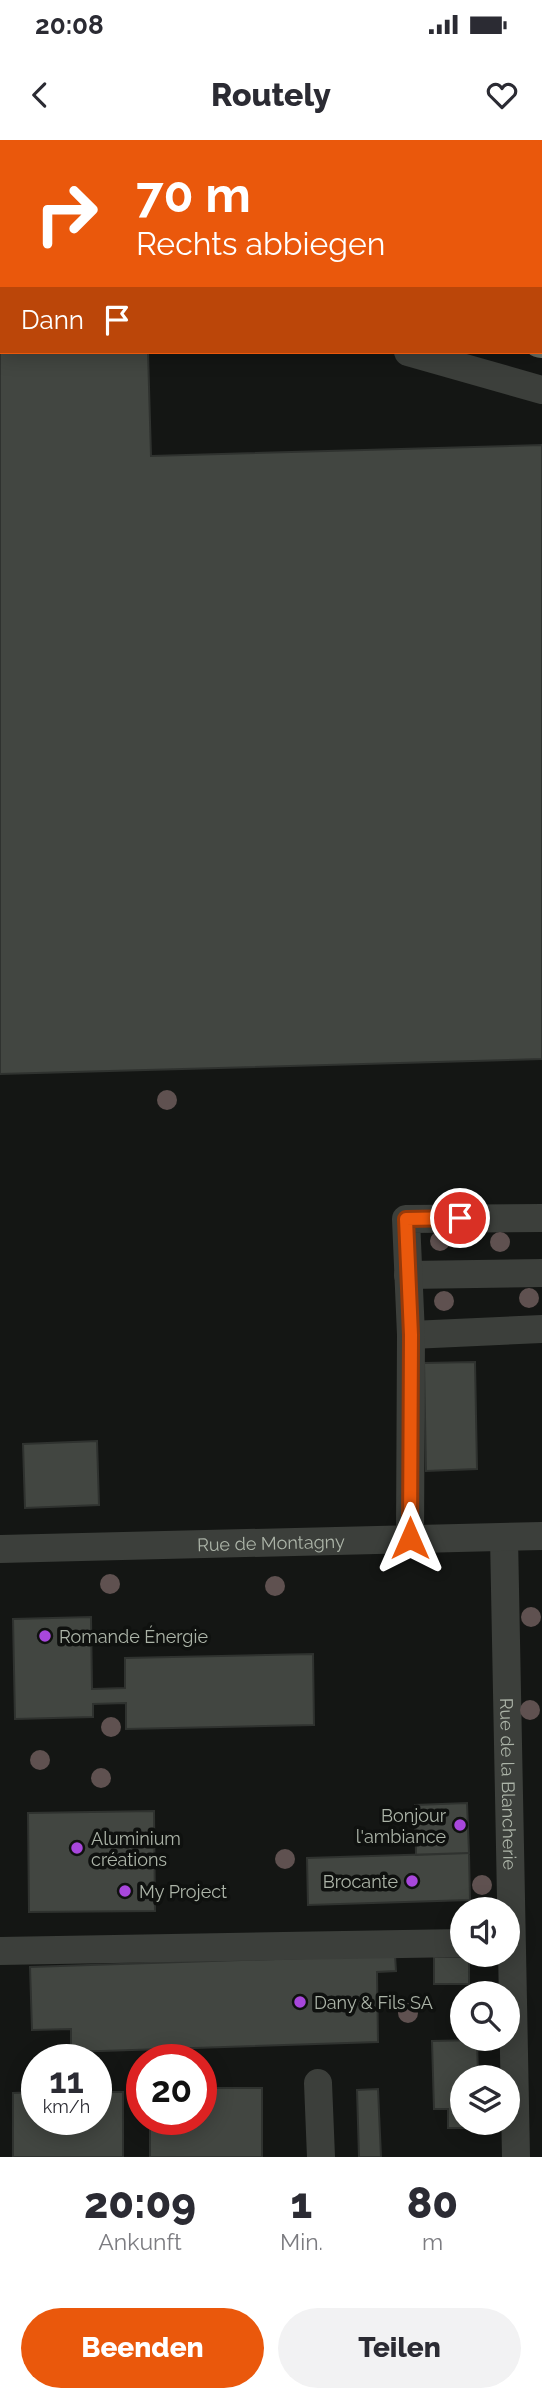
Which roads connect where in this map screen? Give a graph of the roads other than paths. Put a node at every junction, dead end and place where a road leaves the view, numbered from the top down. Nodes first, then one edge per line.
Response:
1 (415, 354) edge
2 (542, 390) edge
3 (542, 1218) edge
4 (542, 1273) edge
5 (408, 1275) junction
6 (542, 1329) edge
7 (411, 1335) junction
8 (504, 1536) junction
9 (542, 1536) edge
10 (410, 1538) junction
11 (0, 1549) edge
12 (508, 1897) edge
13 (450, 1943) edge
14 (0, 1951) edge
15 (510, 1967) edge
16 (318, 2083) dead end
17 (321, 2157) edge
18 (516, 2157) edge

1 - 2 street
3 - 5 street
4 - 5 street
5 - 7 street
6 - 7 street
7 - 10 street
8 - 9 street, Rue de Montagny
8 - 10 street, Rue de Montagny
8 - 12 street, Rue de la Blancherie
10 - 11 street, Rue de Montagny
13 - 14 street
15 - 18 street, Rue de la Blancherie
16 - 17 street

